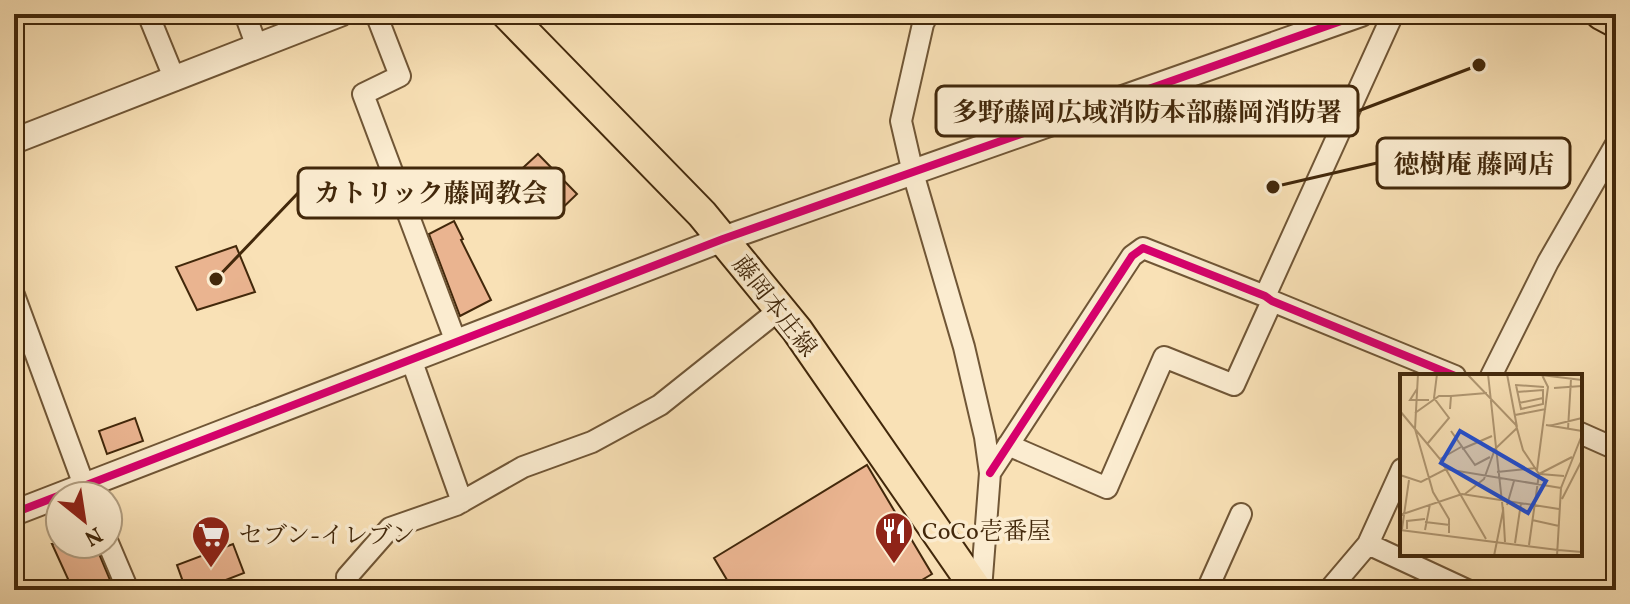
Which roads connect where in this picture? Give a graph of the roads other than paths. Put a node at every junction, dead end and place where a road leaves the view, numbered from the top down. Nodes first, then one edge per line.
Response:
1 (148, 14) edge
2 (245, 14) edge
3 (340, 14) edge
4 (376, 14) edge
5 (507, 14) edge
6 (928, 14) edge
7 (1361, 14) edge
8 (1393, 14) edge
9 (1601, 14) edge
10 (1616, 22) edge
11 (257, 47) junction
12 (175, 80) junction
13 (14, 141) edge
14 (1616, 144) edge
15 (913, 173) junction
16 (723, 239) junction
17 (14, 295) edge
18 (1268, 298) junction
19 (779, 310) junction
20 (456, 342) junction
21 (411, 359) junction
22 (1447, 374) edge
23 (1492, 374) edge
24 (1582, 434) edge
25 (1008, 445) junction
26 (1616, 449) edge
27 (990, 473) junction
28 (1400, 473) edge
29 (82, 480) edge
30 (113, 480) edge
31 (462, 502) junction
32 (44, 504) edge
33 (14, 513) edge
34 (1241, 514) dead end
35 (1368, 544) junction
36 (115, 560) edge
37 (128, 590) edge
38 (351, 590) edge
39 (979, 590) edge
40 (1207, 590) edge
41 (1329, 590) edge
42 (1467, 590) edge

1 - 12 street
2 - 11 street
3 - 11 street
4 - 20 street
5 - 16 main road, 藤岡本庄線
6 - 15 street
7 - 15 street
8 - 18 street
9 - 10 main road
11 - 12 street
12 - 13 street
14 - 23 street
15 - 16 street
15 - 27 street
16 - 19 main road, 藤岡本庄線
16 - 20 street
17 - 29 street
18 - 22 street
18 - 25 street
18 - 25 street
19 - 31 street
19 - 39 main road, 藤岡本庄線
20 - 21 street
21 - 30 street
21 - 31 street
24 - 26 street
25 - 27 street
27 - 39 street
28 - 35 street
31 - 38 street
32 - 33 street
34 - 40 street
35 - 41 street
35 - 42 street
36 - 37 street

